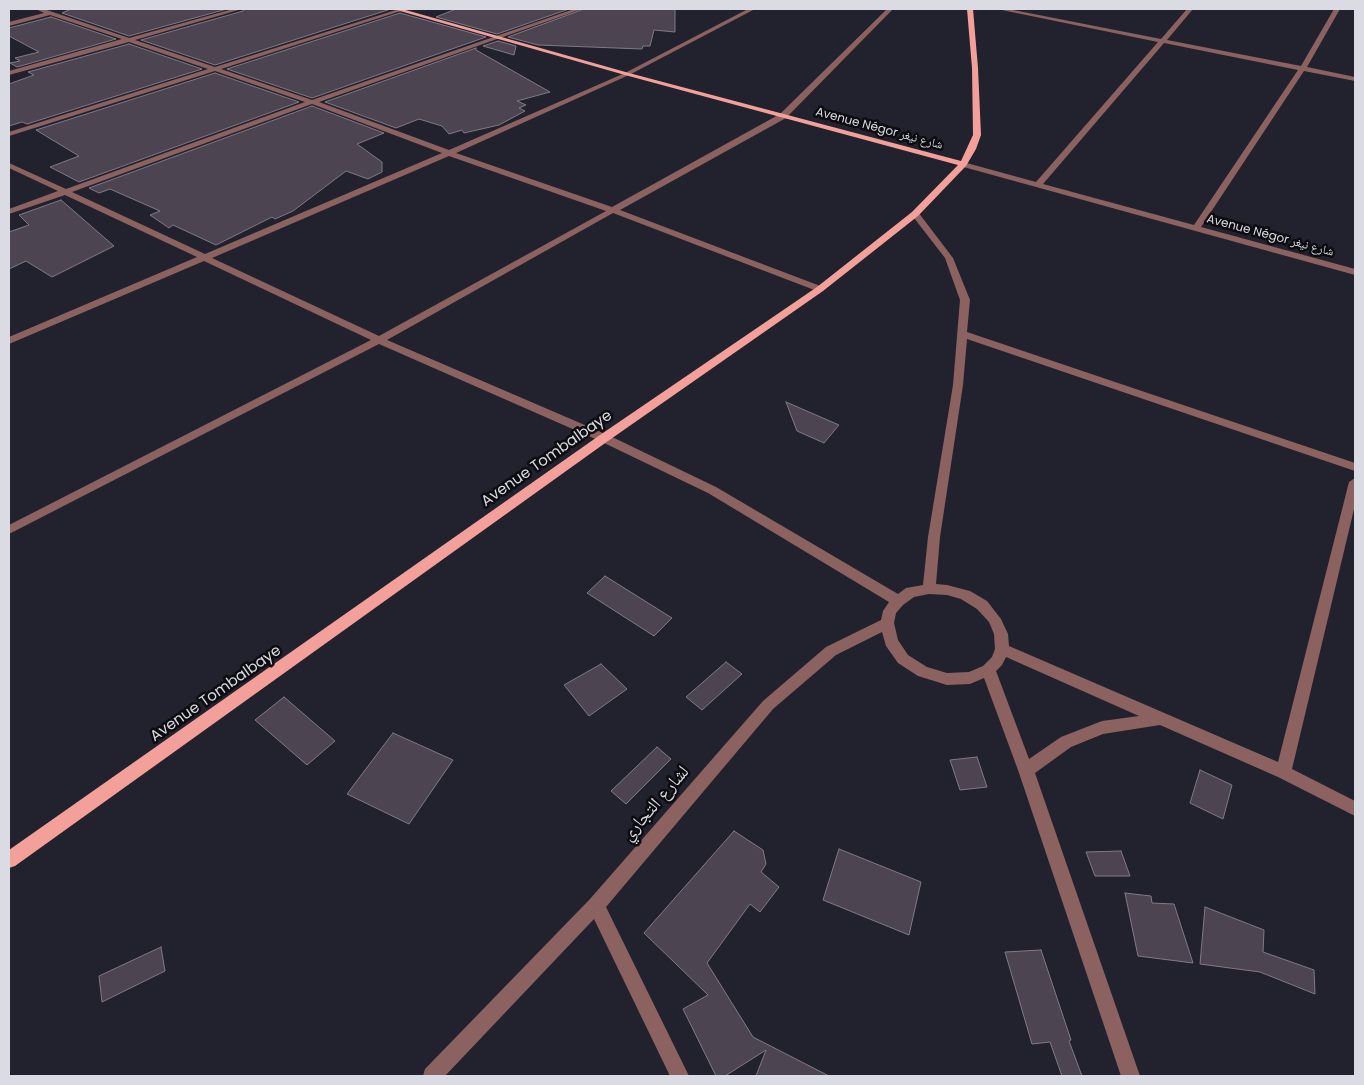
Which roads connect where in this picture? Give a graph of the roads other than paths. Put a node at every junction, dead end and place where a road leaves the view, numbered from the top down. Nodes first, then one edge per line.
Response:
1 (39, 9) edge
2 (65, 9) edge
3 (239, 9) edge
4 (400, 9) edge
5 (578, 9) edge
6 (752, 9) edge
7 (890, 9) edge
8 (970, 9) edge
9 (1000, 9) edge
10 (1048, 9) edge
11 (1190, 9) edge
12 (1337, 9) edge
13 (50, 12) junction
14 (1039, 16) junction
15 (9, 24) edge
16 (500, 37) junction
17 (129, 39) junction
18 (1162, 41) junction
19 (216, 68) junction
20 (1303, 68) junction
21 (9, 73) edge
22 (627, 74) junction
23 (1355, 79) edge
24 (312, 102) junction
25 (783, 116) junction
26 (9, 134) edge
27 (449, 153) junction
28 (963, 164) junction
29 (9, 166) edge
30 (1038, 185) junction
31 (65, 192) junction
32 (612, 210) junction
33 (9, 212) edge
34 (915, 214) junction
35 (1196, 228) junction
36 (203, 258) junction
37 (1355, 272) edge
38 (820, 289) junction
39 (963, 334) junction
40 (379, 340) junction
41 (9, 341) edge
42 (604, 438) junction
43 (1355, 466) edge
44 (1355, 482) edge
45 (9, 530) edge
46 (928, 589) junction
47 (898, 601) junction
48 (887, 623) junction
49 (1002, 649) junction
50 (988, 670) junction
51 (1160, 719) junction
52 (1026, 770) junction
53 (1283, 772) junction
54 (1355, 809) edge
55 (9, 860) edge
56 (596, 905) junction
57 (432, 1076) edge
58 (680, 1076) edge
59 (1130, 1076) edge

1 - 13 street
2 - 13 street
3 - 17 street
4 - 16 main road, Avenue Négor شارع نيغر
4 - 19 street
5 - 16 street
6 - 22 street
7 - 25 street
8 - 28 main road, Avenue Tombalbaye
9 - 14 street
10 - 14 street
11 - 18 street
12 - 20 street
13 - 15 street
13 - 17 street
14 - 18 street
16 - 22 main road, Avenue Négor شارع نيغر
16 - 24 street
17 - 19 street
17 - 21 street
18 - 20 street
18 - 30 street
19 - 24 street
19 - 26 street
20 - 23 street
20 - 35 street
22 - 25 main road, Avenue Négor شارع نيغر
22 - 27 street
24 - 27 street
24 - 31 street
25 - 28 main road, Avenue Négor شارع نيغر
25 - 32 street
27 - 32 street
27 - 36 street
28 - 30 street, Avenue Négor شارع نيغر
28 - 34 main road, Avenue Tombalbaye
29 - 31 street
30 - 35 street, Avenue Négor شارع نيغر
31 - 33 street
31 - 36 street
32 - 38 street
32 - 40 street
34 - 38 main road, Avenue Tombalbaye
34 - 39 street
35 - 37 street, Avenue Négor شارع نيغر
36 - 40 street
36 - 41 street
38 - 42 main road, Avenue Tombalbaye
39 - 43 street
39 - 46 street
40 - 42 street
40 - 45 street
42 - 47 street
42 - 55 main road, Avenue Tombalbaye
44 - 53 street
46 - 47 street
46 - 49 street
47 - 48 street
48 - 50 street
48 - 56 street, لشارع التجاري
49 - 50 street
49 - 51 street
50 - 52 street
51 - 52 street
51 - 53 street
52 - 59 street
53 - 54 street
56 - 57 street, لشارع التجاري
56 - 58 street

